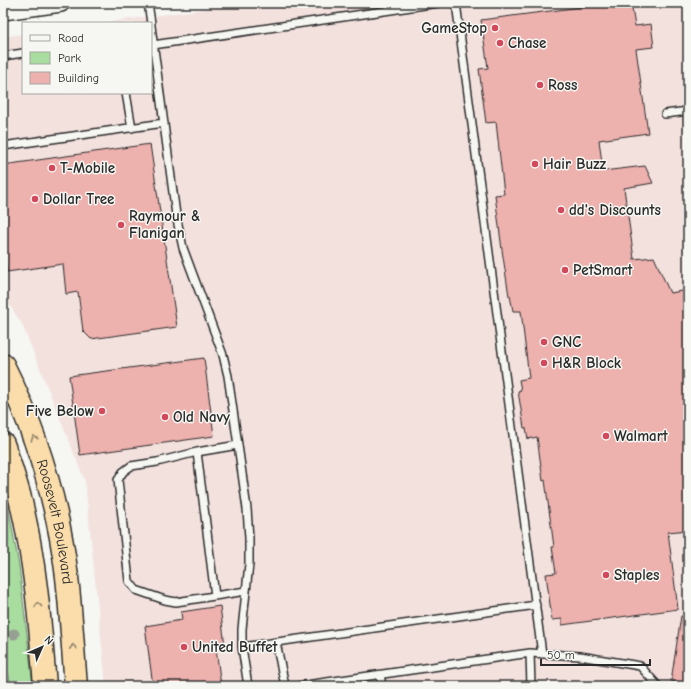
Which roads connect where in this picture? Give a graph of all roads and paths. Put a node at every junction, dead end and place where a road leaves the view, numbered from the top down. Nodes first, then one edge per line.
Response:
1 (61, 3) edge
2 (148, 3) edge
3 (438, 3) edge
4 (456, 3) edge
5 (3, 11) edge
6 (151, 22) edge
7 (152, 31) edge
8 (154, 44) junction
9 (22, 53) edge
10 (3, 56) edge
11 (126, 94) edge
12 (688, 111) edge
13 (665, 114) dead end
14 (164, 123) junction
15 (132, 128) junction
16 (3, 146) edge
17 (3, 365) edge
18 (3, 444) edge
19 (238, 445) junction
20 (197, 452) junction
21 (246, 591) junction
22 (215, 596) junction
23 (536, 605) junction
24 (276, 642) junction
25 (242, 647) junction
26 (530, 653) junction
27 (542, 654) junction
28 (380, 675) junction
29 (45, 686) edge
30 (76, 686) edge
31 (248, 686) edge
32 (285, 686) edge
33 (299, 686) edge
34 (382, 686) edge
35 (531, 686) edge
36 (658, 686) edge

1 - 5 street
2 - 6 lane
3 - 8 lane
4 - 23 lane
7 - 8 lane
8 - 14 lane
9 - 10 lane
11 - 15 lane
12 - 13 lane
14 - 15 lane
14 - 19 lane
15 - 16 lane
30 -> 17 highway, Roosevelt Boulevard
29 -> 18 highway, Roosevelt Boulevard
19 - 20 lane
19 - 21 lane
20 - 22 lane
20 - 22 lane
21 - 22 lane
21 - 25 lane
23 - 24 lane
23 - 27 lane
24 - 25 lane
24 - 32 lane
25 - 31 lane
26 - 27 lane
26 - 28 lane
26 - 35 lane
27 - 36 lane
28 - 33 lane
28 - 34 lane

